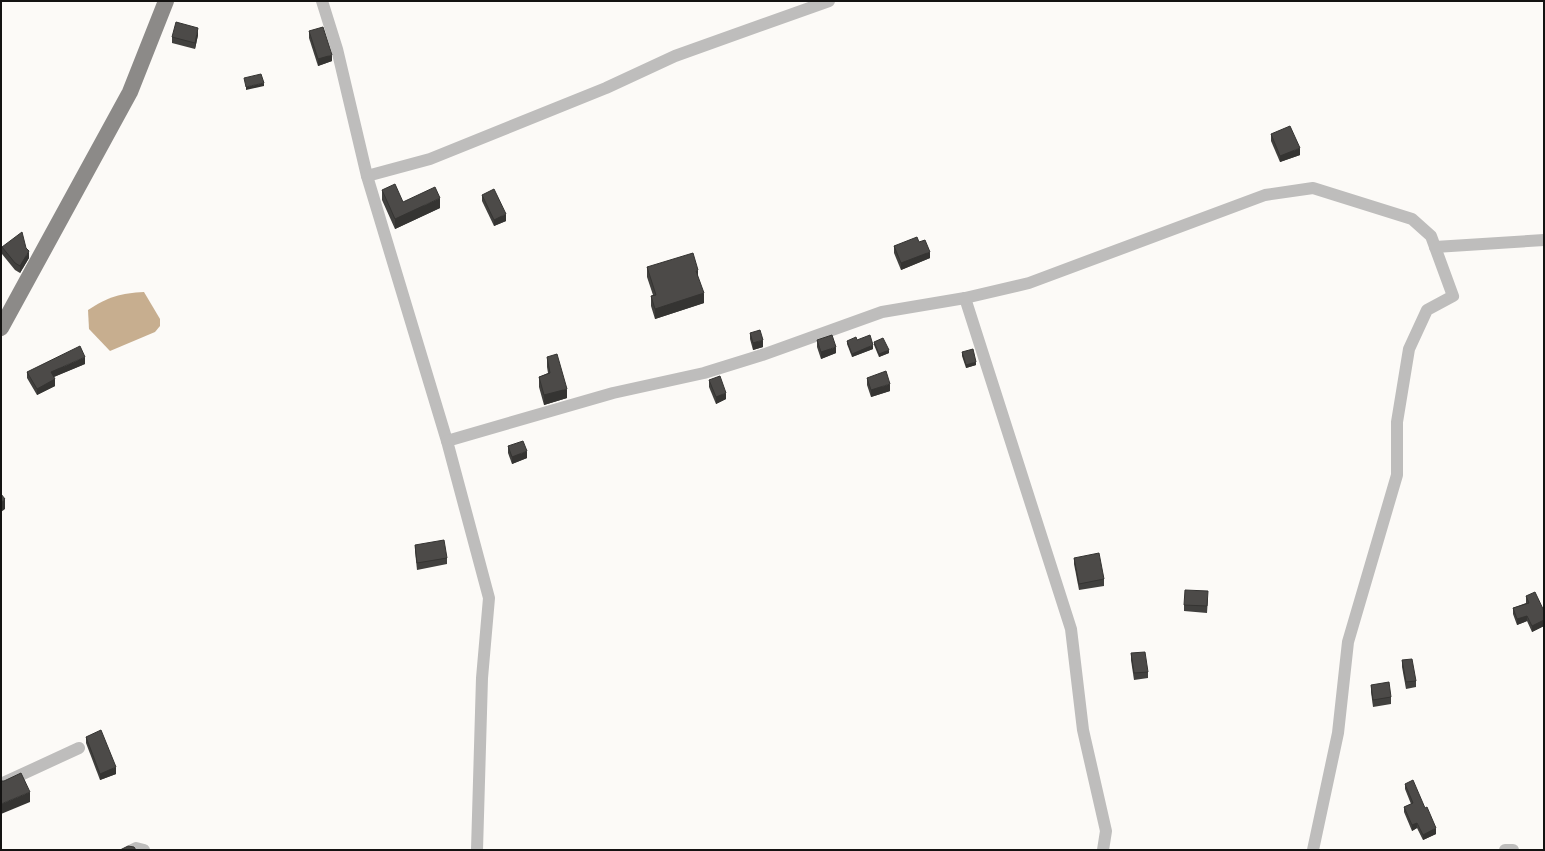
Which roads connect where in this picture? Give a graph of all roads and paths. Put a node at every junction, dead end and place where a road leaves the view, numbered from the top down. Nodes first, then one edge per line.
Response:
1 (166, 1) edge
2 (322, 1) edge
3 (828, 1) edge
4 (367, 176) junction
5 (1544, 240) edge
6 (1436, 248) junction
7 (965, 298) junction
8 (1, 328) edge
9 (447, 441) junction
10 (79, 748) dead end
11 (1, 784) edge
12 (132, 850) edge
13 (144, 850) edge
14 (478, 850) edge
15 (1103, 850) edge
16 (1313, 850) edge
17 (1506, 850) edge
18 (1513, 850) edge

1 - 8 main road
2 - 4 street
3 - 4 street
4 - 9 street
5 - 6 street
6 - 7 street
6 - 16 street
7 - 9 street
7 - 15 street
9 - 14 street
10 - 11 street
12 - 13 street
17 - 18 street

